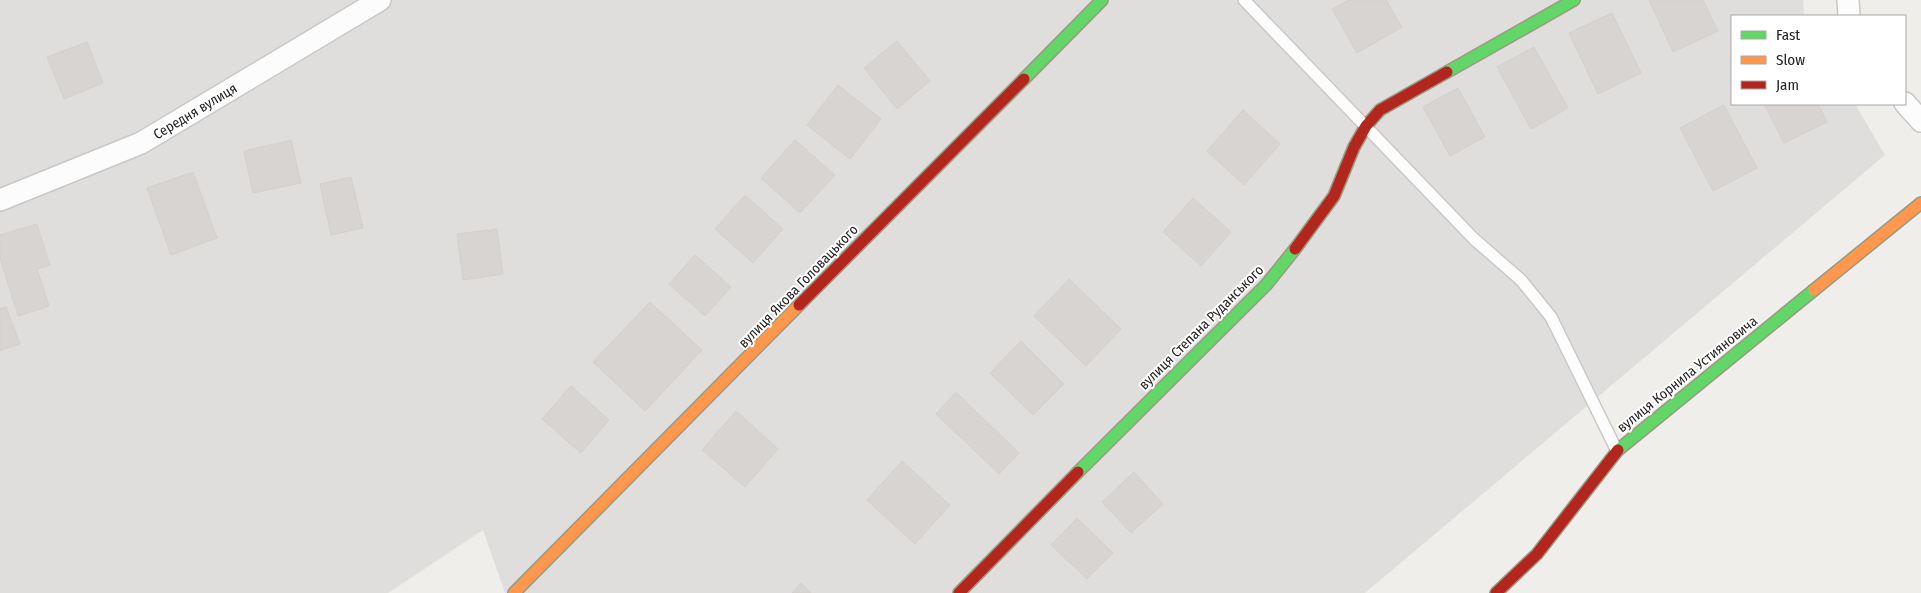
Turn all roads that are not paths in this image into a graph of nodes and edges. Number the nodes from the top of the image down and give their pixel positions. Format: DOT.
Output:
graph roads {
  1 [pos="380,0"];
  2 [pos="1102,0"];
  3 [pos="1244,0"];
  4 [pos="1574,0"];
  5 [pos="1848,0"];
  6 [pos="1849,15"];
  7 [pos="1906,104"];
  8 [pos="1921,121"];
  9 [pos="1366,126"];
  10 [pos="0,200"];
  11 [pos="1921,203"];
  12 [pos="1617,451"];
  13 [pos="514,593"];
  14 [pos="959,593"];
  15 [pos="1496,593"];
  1 -- 10 [label="street, Середня вулиця"];
  2 -- 13 [label="street, вулиця Якова Головацького"];
  3 -- 9 [label="lane"];
  4 -- 9 [label="street, вулиця Степана Руданського"];
  5 -- 6 [label="street"];
  7 -- 8 [label="street"];
  9 -- 12 [label="lane"];
  9 -- 14 [label="street, вулиця Степана Руданського"];
  11 -- 12 [label="street, вулиця Корнила Устияновича"];
  12 -- 15 [label="street, вулиця Корнила Устияновича"];
}
